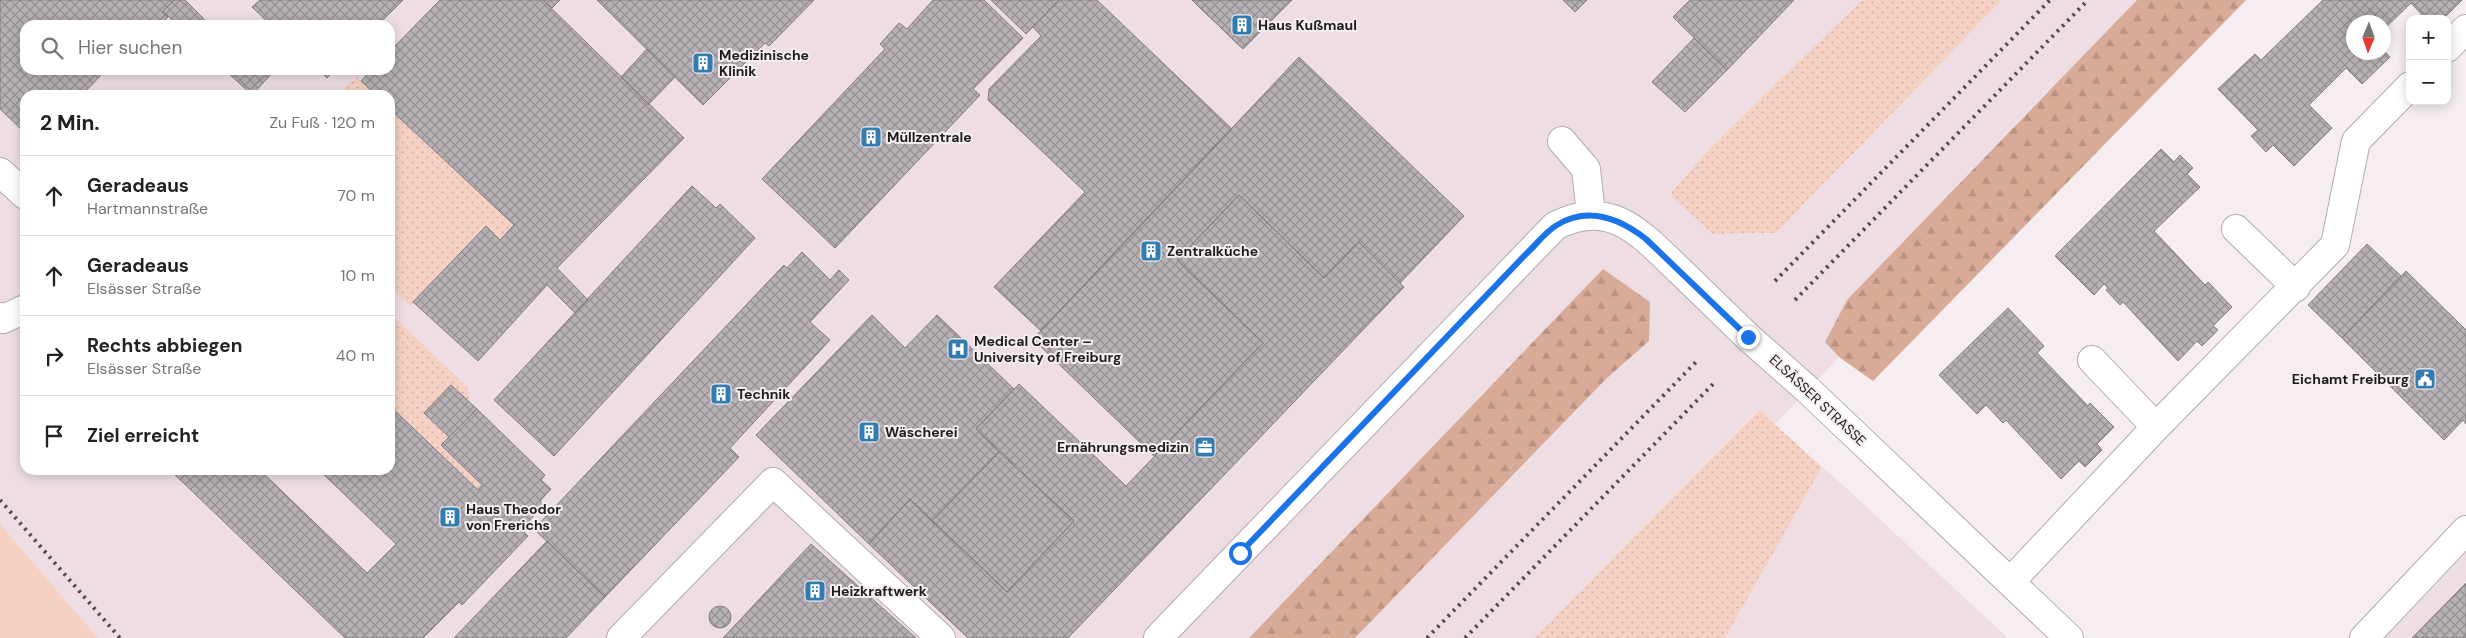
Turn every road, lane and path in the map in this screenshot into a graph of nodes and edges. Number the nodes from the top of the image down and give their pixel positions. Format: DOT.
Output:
graph roads {
  1 [pos="2466,29"];
  2 [pos="2451,44"];
  3 [pos="2406,90"];
  4 [pos="1562,141"];
  5 [pos="0,172"];
  6 [pos="20,190"];
  7 [pos="1591,214"];
  8 [pos="2236,229"];
  9 [pos="2296,287"];
  10 [pos="20,311"];
  11 [pos="0,317"];
  12 [pos="2092,360"];
  13 [pos="2156,427"];
  14 [pos="2466,530"];
  15 [pos="2010,582"];
  16 [pos="622,638"];
  17 [pos="941,638"];
  18 [pos="1158,638"];
  19 [pos="2069,638"];
  20 [pos="2364,638"];
  1 -- 2 [label="street"];
  3 -- 9 [label="street"];
  4 -- 7 [label="street"];
  5 -- 6 [label="street"];
  7 -- 15 [label="street, ELSÄSSER STRASSE, bridge"];
  7 -- 18 [label="street, ELSÄSSER STRASSE"];
  8 -- 9 [label="street"];
  9 -- 13 [label="street"];
  10 -- 11 [label="street"];
  12 -- 13 [label="street"];
  13 -- 15 [label="street"];
  14 -- 20 [label="street"];
  15 -- 19 [label="street, ELSÄSSER STRASSE"];
  16 -- 17 [label="street"];
}
